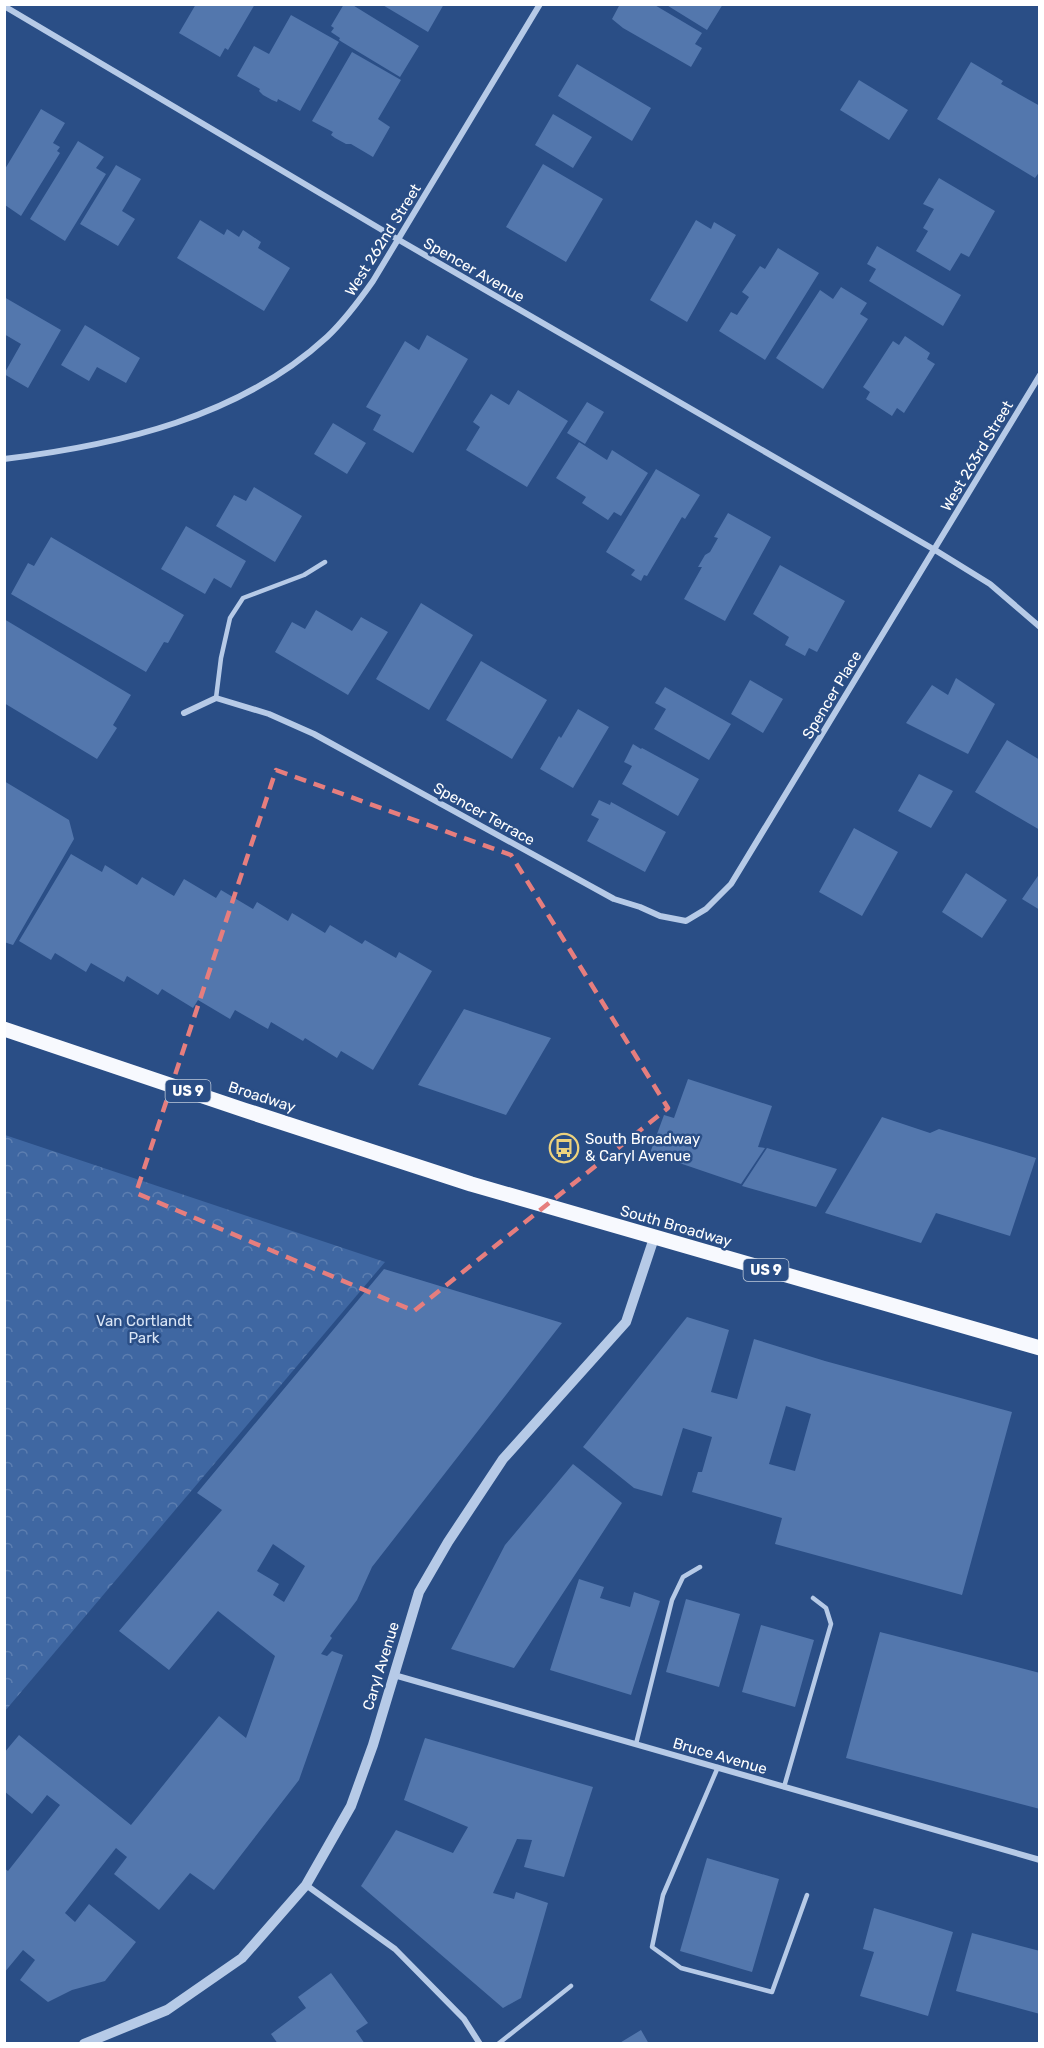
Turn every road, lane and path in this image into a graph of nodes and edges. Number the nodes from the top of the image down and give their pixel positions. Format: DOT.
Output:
graph roads {
  1 [pos="540,4"];
  2 [pos="4,6"];
  3 [pos="399,240"];
  4 [pos="1040,375"];
  5 [pos="4,459"];
  6 [pos="934,550"];
  7 [pos="325,562"];
  8 [pos="1040,627"];
  9 [pos="216,698"];
  10 [pos="184,713"];
  11 [pos="750,852"];
  12 [pos="4,1029"];
  13 [pos="373,1151"];
  14 [pos="654,1238"];
  15 [pos="1040,1348"];
  16 [pos="700,1567"];
  17 [pos="813,1599"];
  18 [pos="394,1675"];
  19 [pos="636,1744"];
  20 [pos="718,1767"];
  21 [pos="784,1786"];
  22 [pos="1040,1860"];
  23 [pos="306,1885"];
  24 [pos="807,1895"];
  25 [pos="571,1986"];
  26 [pos="84,2043"];
  27 [pos="480,2043"];
  28 [pos="498,2043"];
  1 -- 3 [label="street, West 262nd Street"];
  2 -- 3 [label="street, Spencer Avenue"];
  3 -- 5 [label="street, West 262nd Street"];
  3 -- 6 [label="street, Spencer Avenue"];
  4 -- 6 [label="street, West 263rd Street"];
  6 -- 8 [label="street, Spencer Avenue"];
  6 -- 11 [label="street, Spencer Place"];
  7 -- 9 [label="lane"];
  9 -- 10 [label="street"];
  9 -- 11 [label="street, Spencer Terrace"];
  12 -- 13 [label="main road, Broadway / US 9"];
  13 -- 14 [label="main road, South Broadway / US 9"];
  14 -- 15 [label="main road, South Broadway / US 9"];
  14 -- 18 [label="street, Caryl Avenue"];
  16 -- 19 [label="lane"];
  17 -- 21 [label="lane"];
  18 -- 19 [label="street, Bruce Avenue"];
  18 -- 23 [label="street, Caryl Avenue"];
  19 -- 20 [label="street, Bruce Avenue"];
  20 -- 21 [label="street, Bruce Avenue"];
  20 -- 24 [label="lane"];
  21 -- 22 [label="street, Bruce Avenue"];
  23 -- 26 [label="street, Caryl Avenue"];
  23 -- 27 [label="street"];
  25 -- 28 [label="lane"];
}
